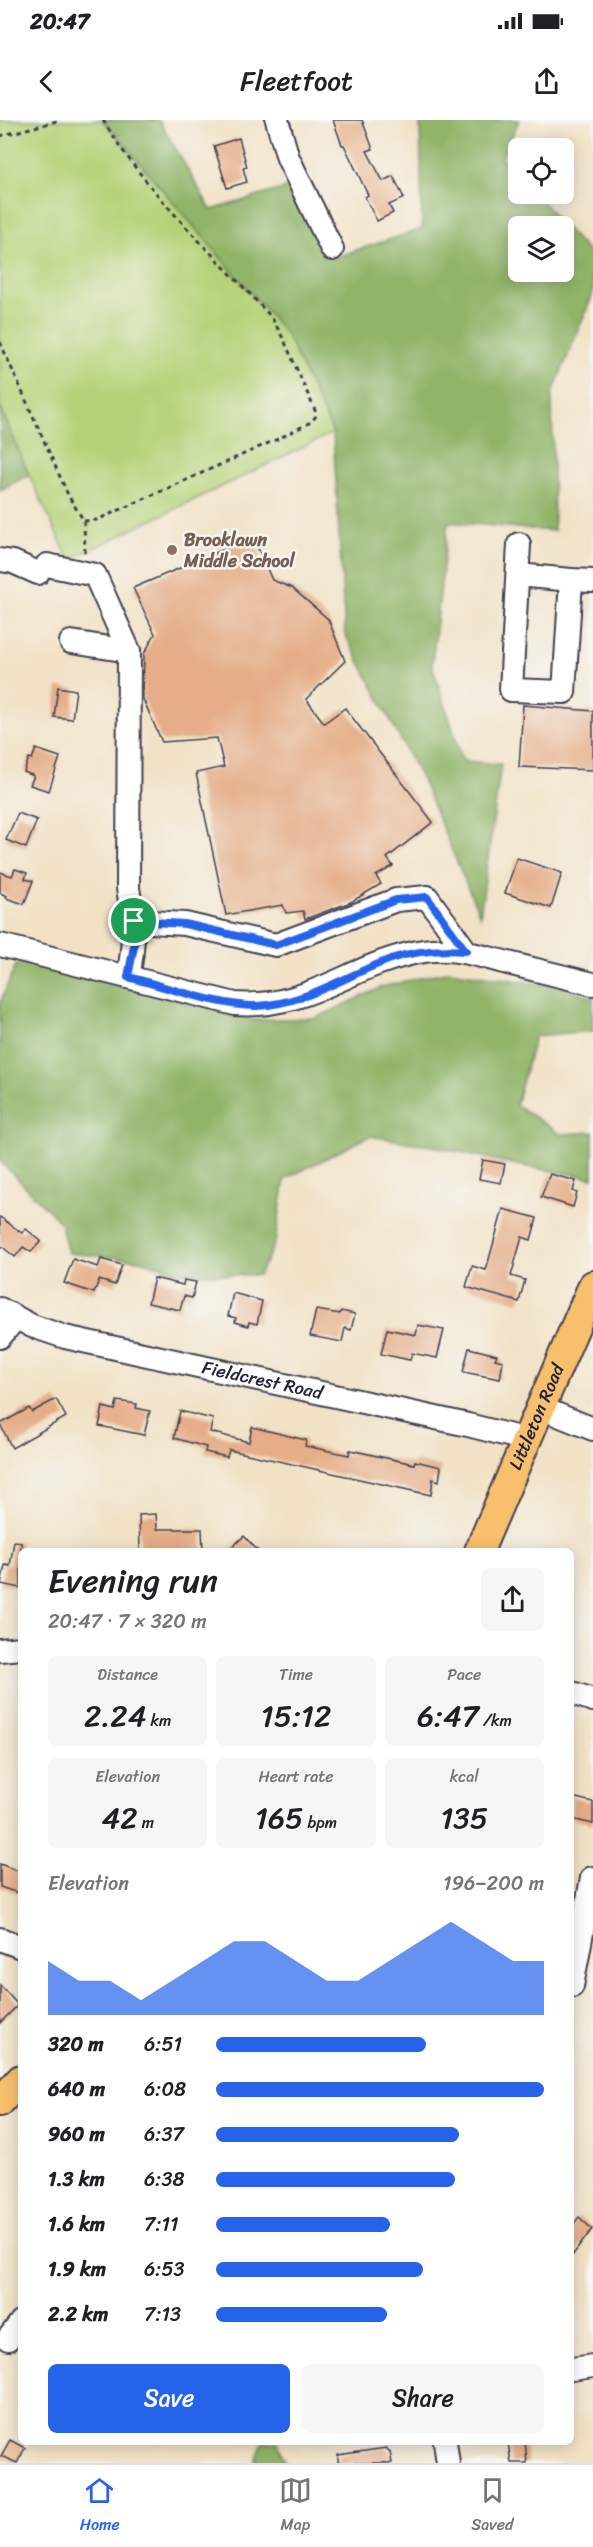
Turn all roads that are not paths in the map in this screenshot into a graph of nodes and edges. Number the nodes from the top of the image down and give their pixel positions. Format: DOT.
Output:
graph roads {
  1 [pos="277,120"];
  2 [pos="332,249"];
  3 [pos="519,544"];
  4 [pos="0,560"];
  5 [pos="518,575"];
  6 [pos="582,581"];
  7 [pos="71,642"];
  8 [pos="129,651"];
  9 [pos="134,921"];
  10 [pos="0,945"];
  11 [pos="466,951"];
  12 [pos="128,977"];
  13 [pos="593,984"];
  14 [pos="593,1285"];
  15 [pos="8,1314"];
  16 [pos="0,1337"];
  17 [pos="541,1408"];
  18 [pos="593,1429"];
  19 [pos="527,1440"];
  20 [pos="480,1548"];
  21 [pos="18,1648"];
  22 [pos="0,1650"];
  23 [pos="574,1694"];
  24 [pos="593,1700"];
  25 [pos="586,1877"];
  26 [pos="0,1939"];
  27 [pos="18,1946"];
  28 [pos="574,1970"];
  29 [pos="18,2082"];
  30 [pos="0,2102"];
  31 [pos="593,2366"];
  32 [pos="574,2369"];
  33 [pos="445,2445"];
  34 [pos="448,2463"];
  1 -- 2 [label="street"];
  3 -- 5 [label="street"];
  4 -- 8 [label="street"];
  5 -- 6 [label="street"];
  5 -- 6 [label="street"];
  7 -- 8 [label="street"];
  8 -- 9 [label="street"];
  9 -- 11 [label="street"];
  9 -- 12 [label="street"];
  10 -- 12 [label="street"];
  11 -- 12 [label="street"];
  11 -- 13 [label="street"];
  14 -- 17 [label="main road, Littleton Road"];
  15 -- 16 [label="street"];
  15 -- 19 [label="street, Fieldcrest Road"];
  17 -- 18 [label="street"];
  17 -- 19 [label="main road, Littleton Road"];
  19 -- 20 [label="main road, Littleton Road"];
  21 -- 22 [label="street"];
  23 -- 24 [label="street"];
  25 -- 28 [label="street"];
  26 -- 27 [label="street"];
  29 -- 30 [label="main road"];
  31 -- 32 [label="street"];
  33 -- 34 [label="street"];
}
